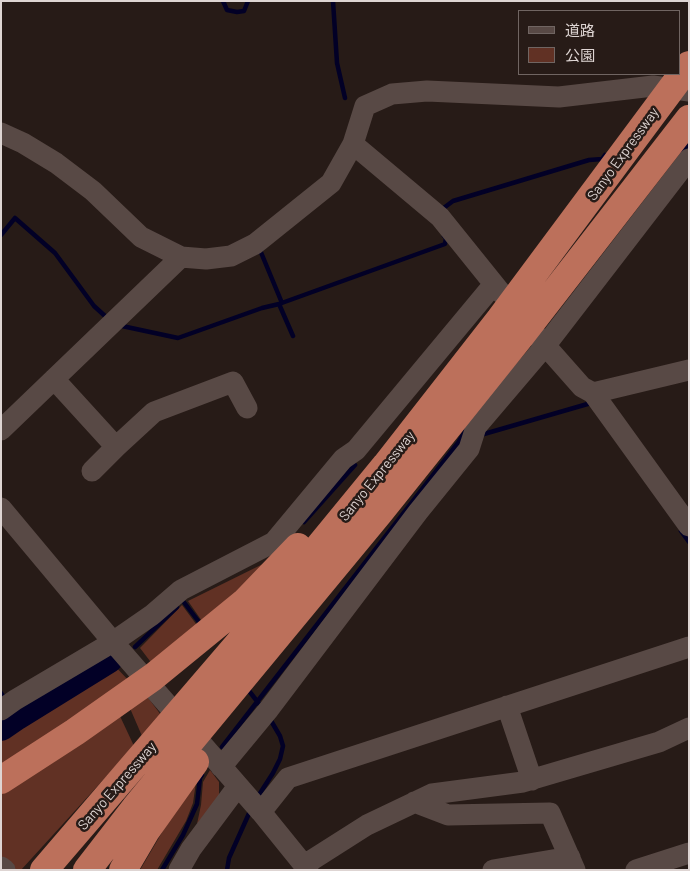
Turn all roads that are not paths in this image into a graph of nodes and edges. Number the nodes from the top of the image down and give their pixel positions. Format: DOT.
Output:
graph roads {
  1 [pos="689,65"];
  2 [pos="689,91"];
  3 [pos="689,119"];
  4 [pos="1,133"];
  5 [pos="353,144"];
  6 [pos="689,159"];
  7 [pos="181,257"];
  8 [pos="494,284"];
  9 [pos="545,346"];
  10 [pos="689,370"];
  11 [pos="54,379"];
  12 [pos="593,393"];
  13 [pos="246,408"];
  14 [pos="1,430"];
  15 [pos="116,446"];
  16 [pos="386,465"];
  17 [pos="92,471"];
  18 [pos="1,508"];
  19 [pos="689,526"];
  20 [pos="113,642"];
  21 [pos="689,647"];
  22 [pos="507,706"];
  23 [pos="1,710"];
  24 [pos="689,728"];
  25 [pos="221,767"];
  26 [pos="1,780"];
  27 [pos="532,780"];
  28 [pos="168,784"];
  29 [pos="249,799"];
  30 [pos="414,802"];
  31 [pos="689,852"];
  32 [pos="572,863"];
  33 [pos="1,867"];
  34 [pos="527,867"];
  35 [pos="306,868"];
  36 [pos="5,870"];
  37 [pos="44,870"];
  38 [pos="87,870"];
  39 [pos="123,870"];
  40 [pos="179,870"];
  41 [pos="493,870"];
  42 [pos="636,870"];
  1 -- 16 [label="highway, Sanyo Expressway"];
  2 -- 5 [label="street"];
  3 -- 28 [label="highway, Sanyo Expressway"];
  4 -- 7 [label="street"];
  5 -- 7 [label="street"];
  5 -- 8 [label="street"];
  6 -- 9 [label="street"];
  7 -- 11 [label="street"];
  8 -- 9 [label="street"];
  8 -- 20 [label="street"];
  9 -- 12 [label="street"];
  9 -- 25 [label="street"];
  10 -- 12 [label="street"];
  11 -- 14 [label="street"];
  11 -- 15 [label="street"];
  12 -- 19 [label="street"];
  13 -- 15 [label="street"];
  15 -- 17 [label="street"];
  16 -- 26 [label="highway"];
  16 -- 37 [label="highway, Sanyo Expressway"];
  18 -- 20 [label="street"];
  20 -- 23 [label="street"];
  20 -- 25 [label="street"];
  21 -- 22 [label="street"];
  22 -- 27 [label="street"];
  22 -- 29 [label="street"];
  24 -- 27 [label="street"];
  25 -- 29 [label="street"];
  27 -- 30 [label="street"];
  28 -- 38 [label="highway, Sanyo Expressway"];
  28 -- 39 [label="highway"];
  29 -- 35 [label="street"];
  29 -- 40 [label="street"];
  30 -- 32 [label="street"];
  30 -- 35 [label="street"];
  31 -- 42 [label="street"];
  32 -- 34 [label="street"];
  33 -- 36 [label="street"];
  34 -- 41 [label="street"];
}
